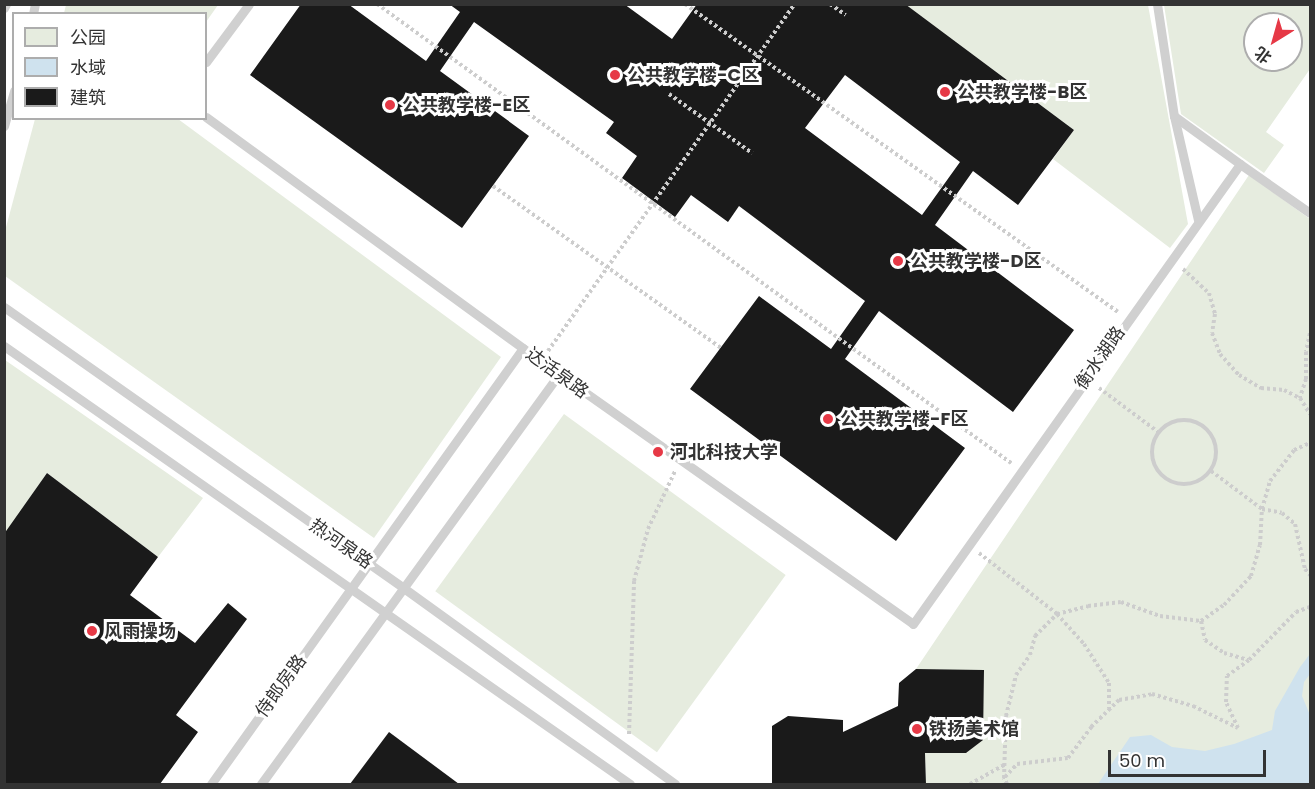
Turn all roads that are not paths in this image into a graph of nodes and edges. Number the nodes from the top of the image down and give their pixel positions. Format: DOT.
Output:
graph roads {
  1 [pos="249,4"];
  2 [pos="1157,4"];
  3 [pos="207,61"];
  4 [pos="12,97"];
  5 [pos="1174,116"];
  6 [pos="207,118"];
  7 [pos="4,126"];
  8 [pos="1240,164"];
  9 [pos="1311,213"];
  10 [pos="1198,220"];
  11 [pos="4,307"];
  12 [pos="4,346"];
  13 [pos="522,348"];
  14 [pos="559,374"];
  15 [pos="369,563"];
  16 [pos="352,588"];
  17 [pos="405,588"];
  18 [pos="387,612"];
  19 [pos="913,624"];
  20 [pos="211,784"];
  21 [pos="261,784"];
  22 [pos="630,784"];
  23 [pos="675,784"];
  1 -- 3 [label="lane"];
  2 -- 5 [label="lane"];
  4 -- 7 [label="lane"];
  5 -- 8 [label="lane"];
  5 -- 10 [label="lane"];
  6 -- 13 [label="lane, 达活泉路"];
  8 -- 9 [label="lane"];
  8 -- 10 [label="lane, 衡水湖路"];
  10 -- 19 [label="lane, 衡水湖路"];
  11 -- 15 [label="lane, 热河泉路"];
  12 -- 16 [label="lane, 热河泉路"];
  13 -- 14 [label="lane, 达活泉路"];
  13 -- 15 [label="lane, 侍郎房路"];
  14 -- 17 [label="lane"];
  14 -- 19 [label="lane, 达活泉路"];
  15 -- 16 [label="lane, 侍郎房路"];
  15 -- 17 [label="lane, 热河泉路"];
  16 -- 18 [label="lane, 热河泉路"];
  16 -- 20 [label="lane, 侍郎房路"];
  17 -- 18 [label="lane"];
  17 -- 23 [label="lane, 热河泉路"];
  18 -- 21 [label="lane"];
  18 -- 22 [label="lane, 热河泉路"];
}
